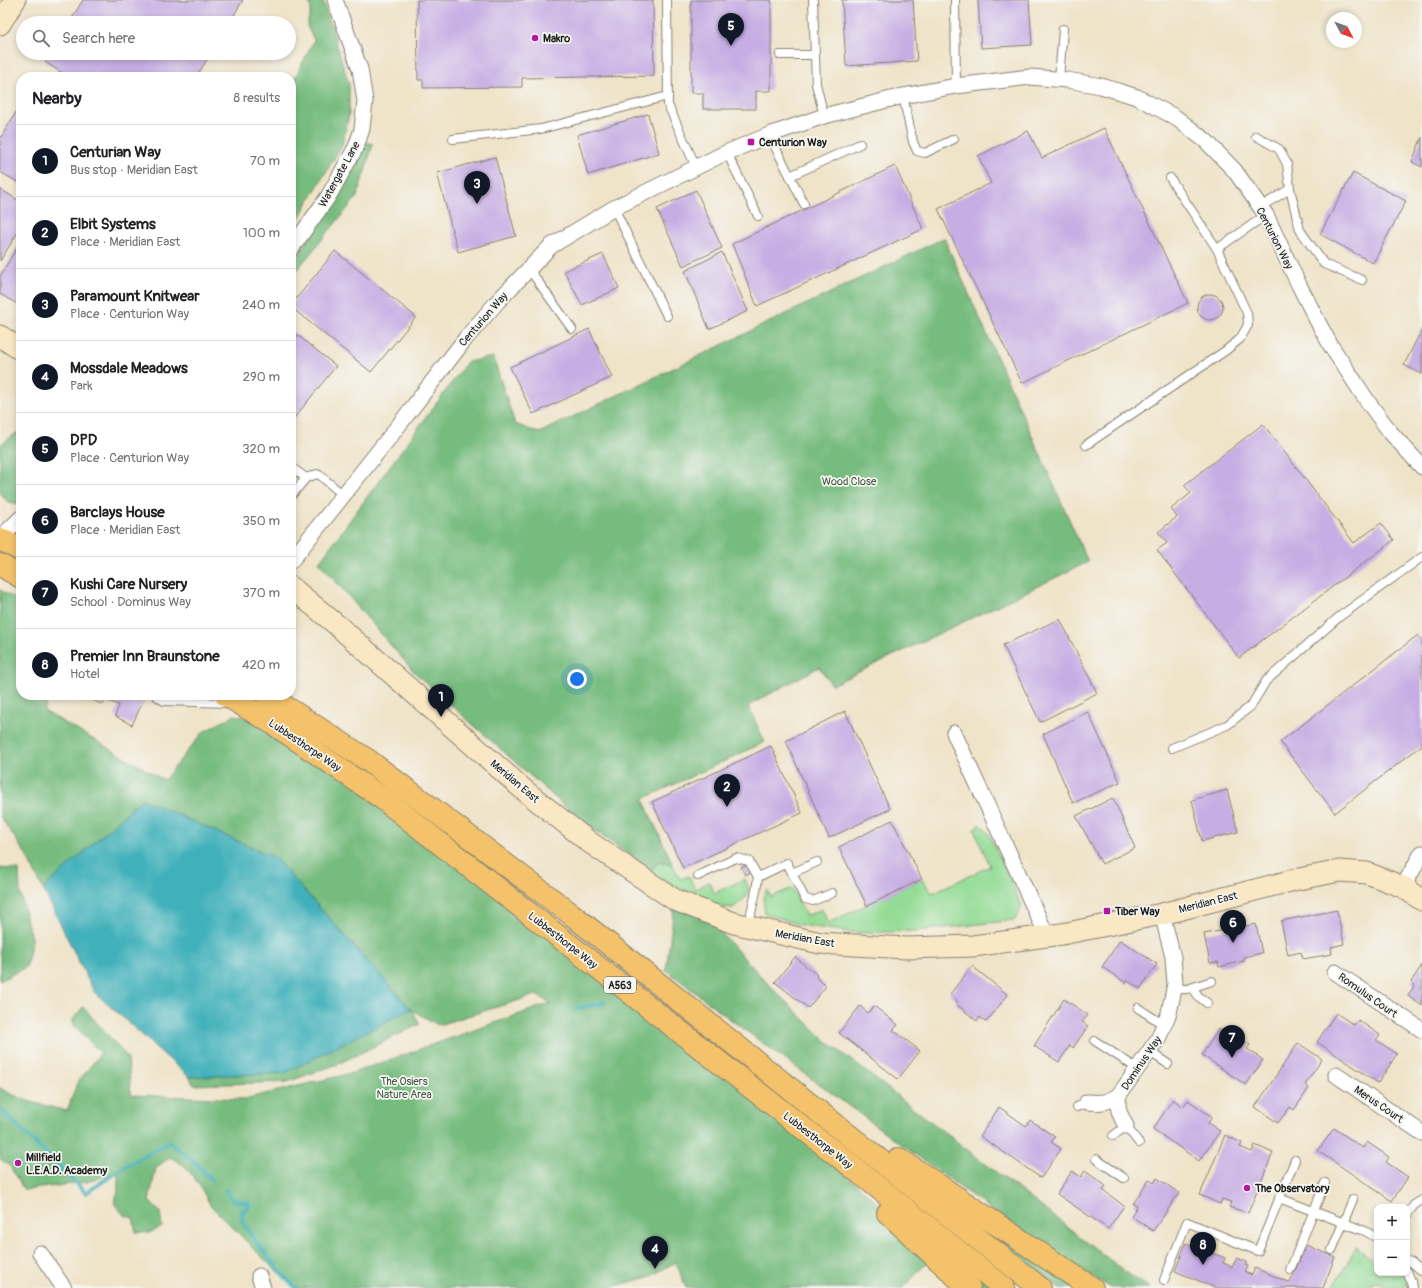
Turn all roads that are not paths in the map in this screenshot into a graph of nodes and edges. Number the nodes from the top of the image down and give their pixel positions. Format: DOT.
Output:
graph roads {
  1 [pos="15,0"];
  2 [pos="335,0"];
  3 [pos="666,0"];
  4 [pos="813,0"];
  5 [pos="955,0"];
  6 [pos="0,24"];
  7 [pos="1063,29"];
  8 [pos="814,55"];
  9 [pos="780,56"];
  10 [pos="1059,79"];
  11 [pos="956,86"];
  12 [pos="668,96"];
  13 [pos="903,96"];
  14 [pos="824,116"];
  15 [pos="769,135"];
  16 [pos="1256,136"];
  17 [pos="453,139"];
  18 [pos="954,139"];
  19 [pos="860,144"];
  20 [pos="727,153"];
  21 [pos="696,167"];
  22 [pos="790,176"];
  23 [pos="1170,178"];
  24 [pos="1290,189"];
  25 [pos="804,204"];
  26 [pos="614,208"];
  27 [pos="1263,211"];
  28 [pos="758,216"];
  29 [pos="296,242"];
  30 [pos="1217,249"];
  31 [pos="529,269"];
  32 [pos="1362,280"];
  33 [pos="667,316"];
  34 [pos="572,329"];
  35 [pos="0,336"];
  36 [pos="16,347"];
  37 [pos="1086,445"];
  38 [pos="1422,467"];
  39 [pos="296,471"];
  40 [pos="306,478"];
  41 [pos="296,490"];
  42 [pos="344,495"];
  43 [pos="16,523"];
  44 [pos="0,538"];
  45 [pos="16,547"];
  46 [pos="296,555"];
  47 [pos="1422,557"];
  48 [pos="0,565"];
  49 [pos="16,574"];
  50 [pos="296,591"];
  51 [pos="162,700"];
  52 [pos="198,700"];
  53 [pos="234,700"];
  54 [pos="275,700"];
  55 [pos="954,733"];
  56 [pos="1172,748"];
  57 [pos="1422,852"];
  58 [pos="817,862"];
  59 [pos="792,873"];
  60 [pos="698,876"];
  61 [pos="758,877"];
  62 [pos="1403,887"];
  63 [pos="832,893"];
  64 [pos="1422,900"];
  65 [pos="1162,914"];
  66 [pos="748,926"];
  67 [pos="1047,936"];
  68 [pos="1335,972"];
  69 [pos="1212,981"];
  70 [pos="1193,988"];
  71 [pos="1174,989"];
  72 [pos="1207,1002"];
  73 [pos="1138,1008"];
  74 [pos="1164,1025"];
  75 [pos="1422,1030"];
  76 [pos="1095,1041"];
  77 [pos="1150,1052"];
  78 [pos="749,1058"];
  79 [pos="1168,1064"];
  80 [pos="1138,1069"];
  81 [pos="1336,1075"];
  82 [pos="740,1079"];
  83 [pos="1119,1095"];
  84 [pos="1082,1105"];
  85 [pos="1126,1126"];
  86 [pos="1422,1133"];
  87 [pos="1113,1136"];
  88 [pos="1139,1143"];
  89 [pos="1096,1159"];
  90 [pos="1295,1160"];
  91 [pos="1124,1178"];
  92 [pos="1325,1182"];
  93 [pos="1280,1198"];
  94 [pos="1353,1199"];
  95 [pos="1422,1200"];
  96 [pos="1313,1211"];
  97 [pos="1410,1211"];
  98 [pos="1374,1236"];
  99 [pos="1332,1250"];
  100 [pos="40,1253"];
  101 [pos="1410,1262"];
  102 [pos="1290,1270"];
  103 [pos="1422,1271"];
  104 [pos="1410,1276"];
  105 [pos="1164,1280"];
  106 [pos="64,1288"];
  107 [pos="969,1288"];
  108 [pos="1004,1288"];
  109 [pos="1040,1288"];
  110 [pos="1092,1288"];
  111 [pos="1412,1288"];
  1 -- 6 [label="street"];
  2 -- 29 [label="street, Watergate Lane"];
  3 -- 12 [label="lane"];
  4 -- 8 [label="lane"];
  5 -- 11 [label="lane"];
  7 -- 10 [label="lane"];
  8 -- 9 [label="lane"];
  8 -- 14 [label="lane"];
  10 -- 11 [label="street, Centurion Way"];
  10 -- 27 [label="street, Centurion Way"];
  11 -- 13 [label="street, Centurion Way"];
  12 -- 17 [label="lane"];
  12 -- 21 [label="lane"];
  13 -- 14 [label="street, Centurion Way"];
  13 -- 18 [label="lane"];
  14 -- 15 [label="street, Centurion Way"];
  15 -- 20 [label="street, Centurion Way"];
  15 -- 22 [label="lane"];
  16 -- 24 [label="lane"];
  19 -- 22 [label="lane"];
  20 -- 21 [label="street, Centurion Way"];
  20 -- 28 [label="lane"];
  21 -- 26 [label="street, Centurion Way"];
  22 -- 25 [label="lane"];
  23 -- 30 [label="lane"];
  24 -- 27 [label="lane"];
  24 -- 32 [label="lane"];
  26 -- 31 [label="street, Centurion Way"];
  26 -- 33 [label="lane"];
  27 -- 30 [label="lane"];
  27 -- 38 [label="street, Centurion Way"];
  30 -- 37 [label="lane"];
  31 -- 34 [label="lane"];
  31 -- 42 [label="street, Centurion Way"];
  35 -- 36 [label="street"];
  39 -- 40 [label="lane"];
  40 -- 41 [label="lane"];
  40 -- 42 [label="lane"];
  42 -- 46 [label="street, Centurion Way"];
  43 -- 44 [label="street"];
  44 -- 45 [label="highway"];
  47 -- 56 [label="lane"];
  48 -- 49 [label="highway"];
  50 -- 66 [label="street, Meridian East"];
  51 -- 52 [label="lane"];
  53 -- 82 [label="highway, Lubbesthorpe Way / A563"];
  54 -- 78 [label="highway, Lubbesthorpe Way / A563"];
  55 -- 67 [label="street"];
  57 -- 62 [label="street"];
  58 -- 59 [label="lane"];
  59 -- 61 [label="lane"];
  59 -- 63 [label="lane"];
  60 -- 61 [label="lane"];
  61 -- 66 [label="lane"];
  62 -- 64 [label="street, Meridian East"];
  62 -- 65 [label="street, Meridian East"];
  65 -- 67 [label="street, Meridian East"];
  65 -- 71 [label="street, Dominus Way"];
  66 -- 67 [label="street, Meridian East"];
  68 -- 75 [label="street, Romulus Court"];
  69 -- 70 [label="lane"];
  70 -- 71 [label="lane"];
  70 -- 72 [label="lane"];
  71 -- 74 [label="street, Dominus Way"];
  73 -- 74 [label="lane"];
  74 -- 77 [label="street, Dominus Way"];
  76 -- 80 [label="lane"];
  77 -- 79 [label="lane"];
  77 -- 80 [label="street, Dominus Way"];
  78 -- 109 [label="highway, Lubbesthorpe Way / A563"];
  78 -- 110 [label="highway"];
  80 -- 83 [label="street, Dominus Way"];
  81 -- 86 [label="street, Merus Court"];
  82 -- 107 [label="highway"];
  82 -- 108 [label="highway, Lubbesthorpe Way / A563"];
  83 -- 84 [label="street, Dominus Way"];
  83 -- 85 [label="street, Dominus Way"];
  85 -- 87 [label="lane"];
  85 -- 88 [label="lane"];
  89 -- 91 [label="lane"];
  90 -- 93 [label="lane"];
  92 -- 96 [label="lane"];
  93 -- 96 [label="lane"];
  93 -- 105 [label="lane"];
  94 -- 99 [label="lane"];
  95 -- 97 [label="lane"];
  96 -- 98 [label="lane"];
  96 -- 102 [label="lane"];
  100 -- 106 [label="street"];
  101 -- 103 [label="lane"];
  104 -- 111 [label="lane"];
}
